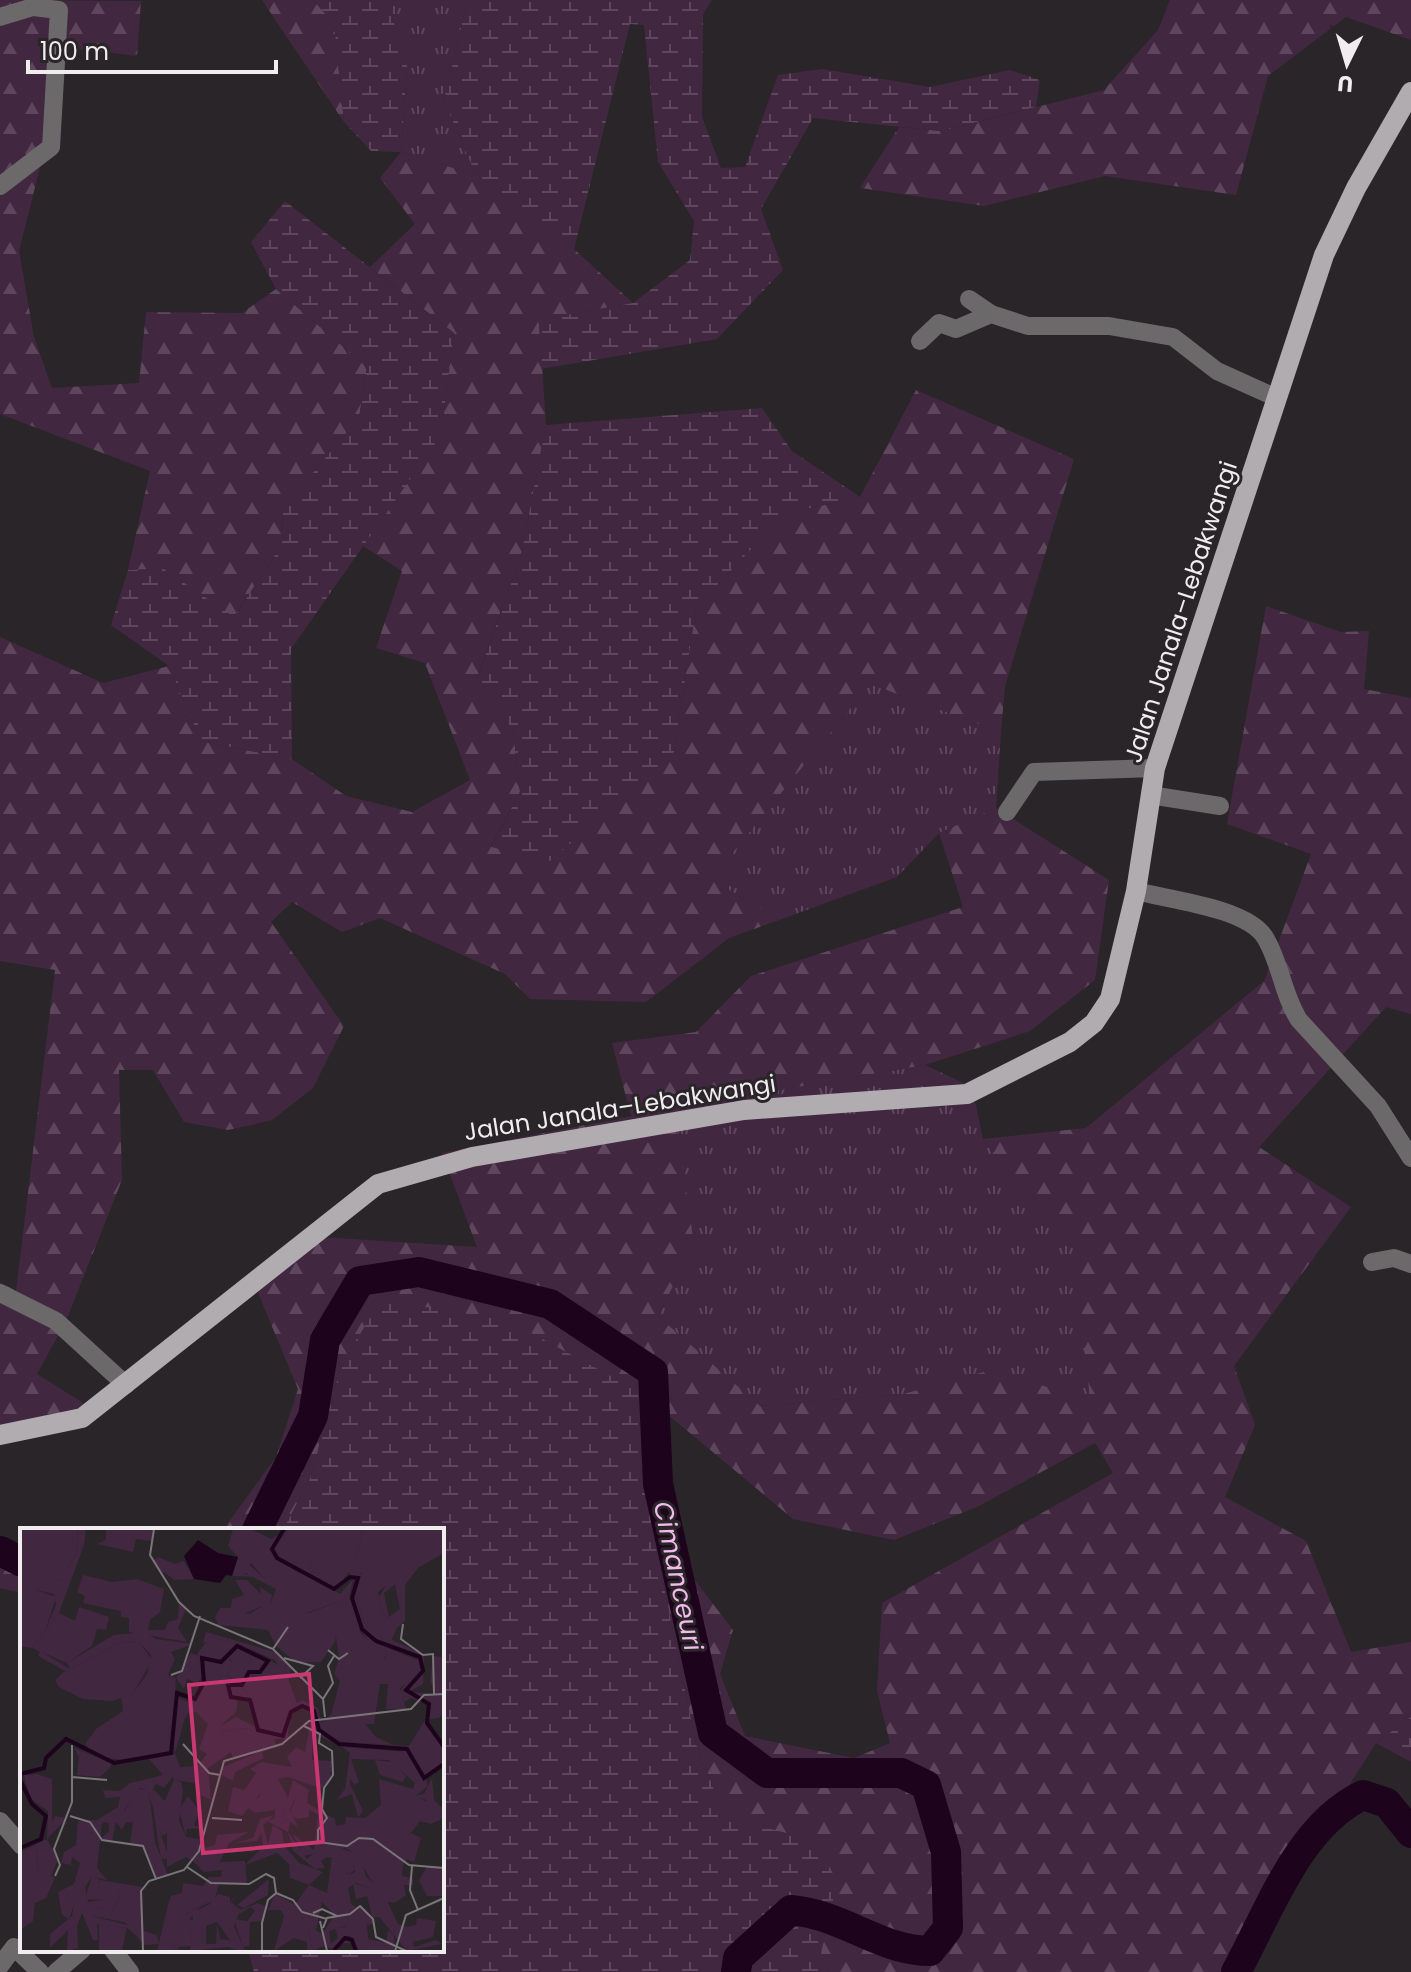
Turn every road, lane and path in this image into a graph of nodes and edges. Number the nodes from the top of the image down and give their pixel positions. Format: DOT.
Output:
graph roads {
  1 [pos="0,17"];
  2 [pos="1411,92"];
  3 [pos="0,186"];
  4 [pos="969,299"];
  5 [pos="991,314"];
  6 [pos="920,341"];
  7 [pos="1277,398"];
  8 [pos="1155,768"];
  9 [pos="1150,795"];
  10 [pos="1220,806"];
  11 [pos="1007,812"];
  12 [pos="1136,891"];
  13 [pos="1409,1151"];
  14 [pos="1372,1262"];
  15 [pos="1411,1264"];
  16 [pos="0,1293"];
  17 [pos="126,1385"];
  18 [pos="0,1435"];
  19 [pos="0,1821"];
  20 [pos="20,1844"];
  21 [pos="80,1952"];
  22 [pos="115,1952"];
  23 [pos="0,1966"];
  24 [pos="40,1972"];
  25 [pos="56,1972"];
  26 [pos="130,1972"];
  1 -- 3 [label="street"];
  2 -- 7 [label="main road, Jalan Janala–Lebakwangi"];
  4 -- 5 [label="street"];
  5 -- 6 [label="street"];
  5 -- 7 [label="street"];
  7 -- 8 [label="main road, Jalan Janala–Lebakwangi"];
  8 -- 9 [label="main road, Jalan Janala–Lebakwangi"];
  8 -- 11 [label="street"];
  9 -- 10 [label="street"];
  9 -- 12 [label="main road, Jalan Janala–Lebakwangi"];
  12 -- 13 [label="street"];
  12 -- 17 [label="main road, Jalan Janala–Lebakwangi"];
  14 -- 15 [label="street"];
  16 -- 17 [label="street"];
  17 -- 18 [label="main road, Jalan Janala–Lebakwangi"];
  19 -- 20 [label="street"];
  21 -- 25 [label="street"];
  22 -- 26 [label="street"];
  23 -- 24 [label="street"];
}
